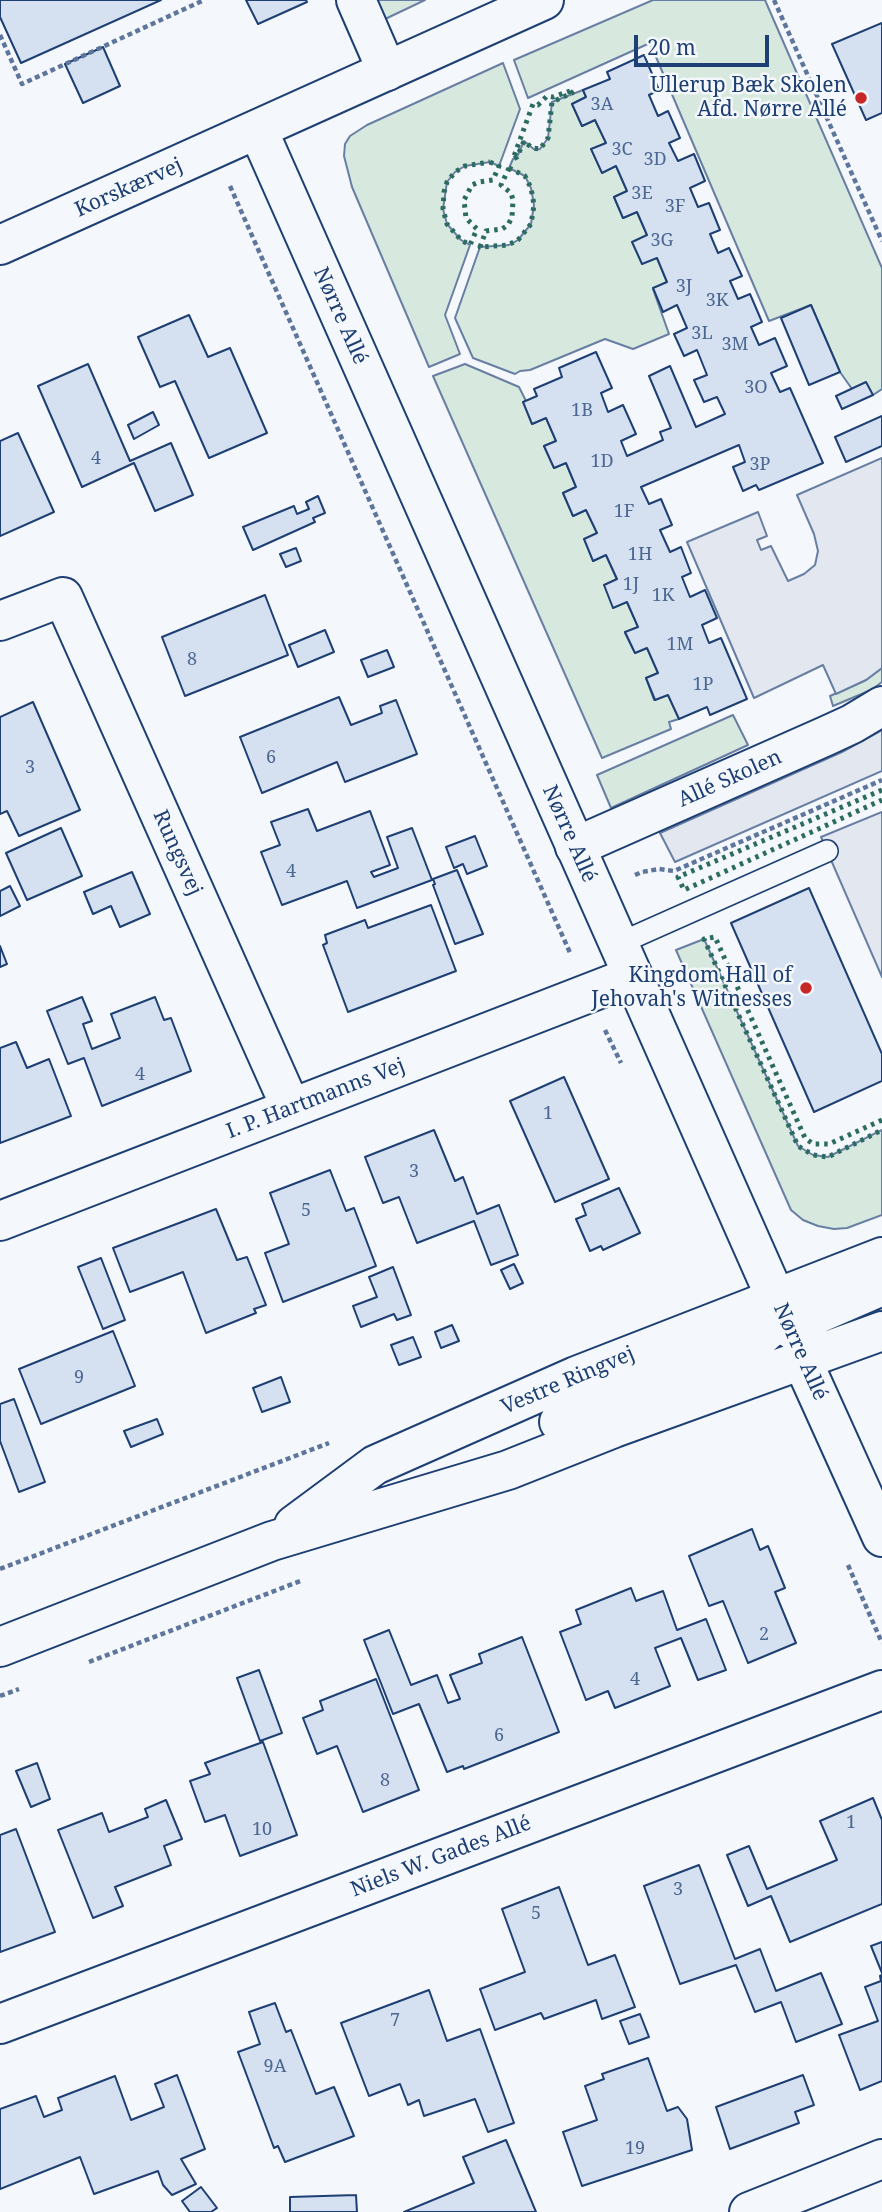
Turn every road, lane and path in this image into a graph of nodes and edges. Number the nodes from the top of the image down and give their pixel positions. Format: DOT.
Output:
graph roads {
  1 [pos="204,0"];
  2 [pos="356,0"];
  3 [pos="544,0"];
  4 [pos="774,0"];
  5 [pos="0,35"];
  6 [pos="387,71"];
  7 [pos="257,130"];
  8 [pos="214,150"];
  9 [pos="882,241"];
  10 [pos="0,245"];
  11 [pos="0,621"];
  12 [pos="882,706"];
  13 [pos="882,780"];
  14 [pos="575,847"];
  15 [pos="827,851"];
  16 [pos="631,877"];
  17 [pos="625,960"];
  18 [pos="588,994"];
  19 [pos="623,1067"];
  20 [pos="291,1108"];
  21 [pos="0,1221"];
  22 [pos="882,1257"];
  23 [pos="882,1286"];
  24 [pos="776,1299"];
  25 [pos="882,1331"];
  26 [pos="802,1360"];
  27 [pos="882,1537"];
  28 [pos="272,1541"];
  29 [pos="311,1577"];
  30 [pos="0,1647"];
  31 [pos="78,1666"];
  32 [pos="26,1686"];
  33 [pos="882,1690"];
  34 [pos="0,1696"];
  35 [pos="0,2024"];
  36 [pos="882,2159"];
  37 [pos="749,2212"];
  1 -- 5 [label="path"];
  2 -- 6 [label="street"];
  3 -- 6 [label="street, Korskærvej"];
  4 -- 9 [label="path"];
  6 -- 7 [label="street, Korskærvej"];
  7 -- 8 [label="street, Korskærvej"];
  7 -- 14 [label="street, Nørre Allé"];
  8 -- 10 [label="street, Korskærvej"];
  8 -- 18 [label="path"];
  11 -- 20 [label="street, Rungsvej"];
  12 -- 14 [label="street, Allé Skolen"];
  13 -- 16 [label="path"];
  14 -- 17 [label="street, Nørre Allé"];
  15 -- 17 [label="lane"];
  17 -- 18 [label="street, I. P. Hartmanns Vej"];
  17 -- 24 [label="street, Nørre Allé"];
  18 -- 19 [label="path"];
  18 -- 20 [label="street, I. P. Hartmanns Vej"];
  20 -- 21 [label="street, I. P. Hartmanns Vej"];
  22 -- 24 [label="street, Vestre Ringvej"];
  23 -- 26 [label="street"];
  24 -- 26 [label="street, Nørre Allé"];
  24 -- 28 [label="street, Vestre Ringvej"];
  25 -- 26 [label="street, Vestre Ringvej"];
  26 -- 27 [label="street, Nørre Allé"];
  26 -- 28 [label="street, Vestre Ringvej"];
  28 -- 30 [label="street, Vestre Ringvej"];
  29 -- 31 [label="path"];
  32 -- 34 [label="path"];
  33 -- 35 [label="street, Niels W. Gades Allé"];
  36 -- 37 [label="street"];
}
